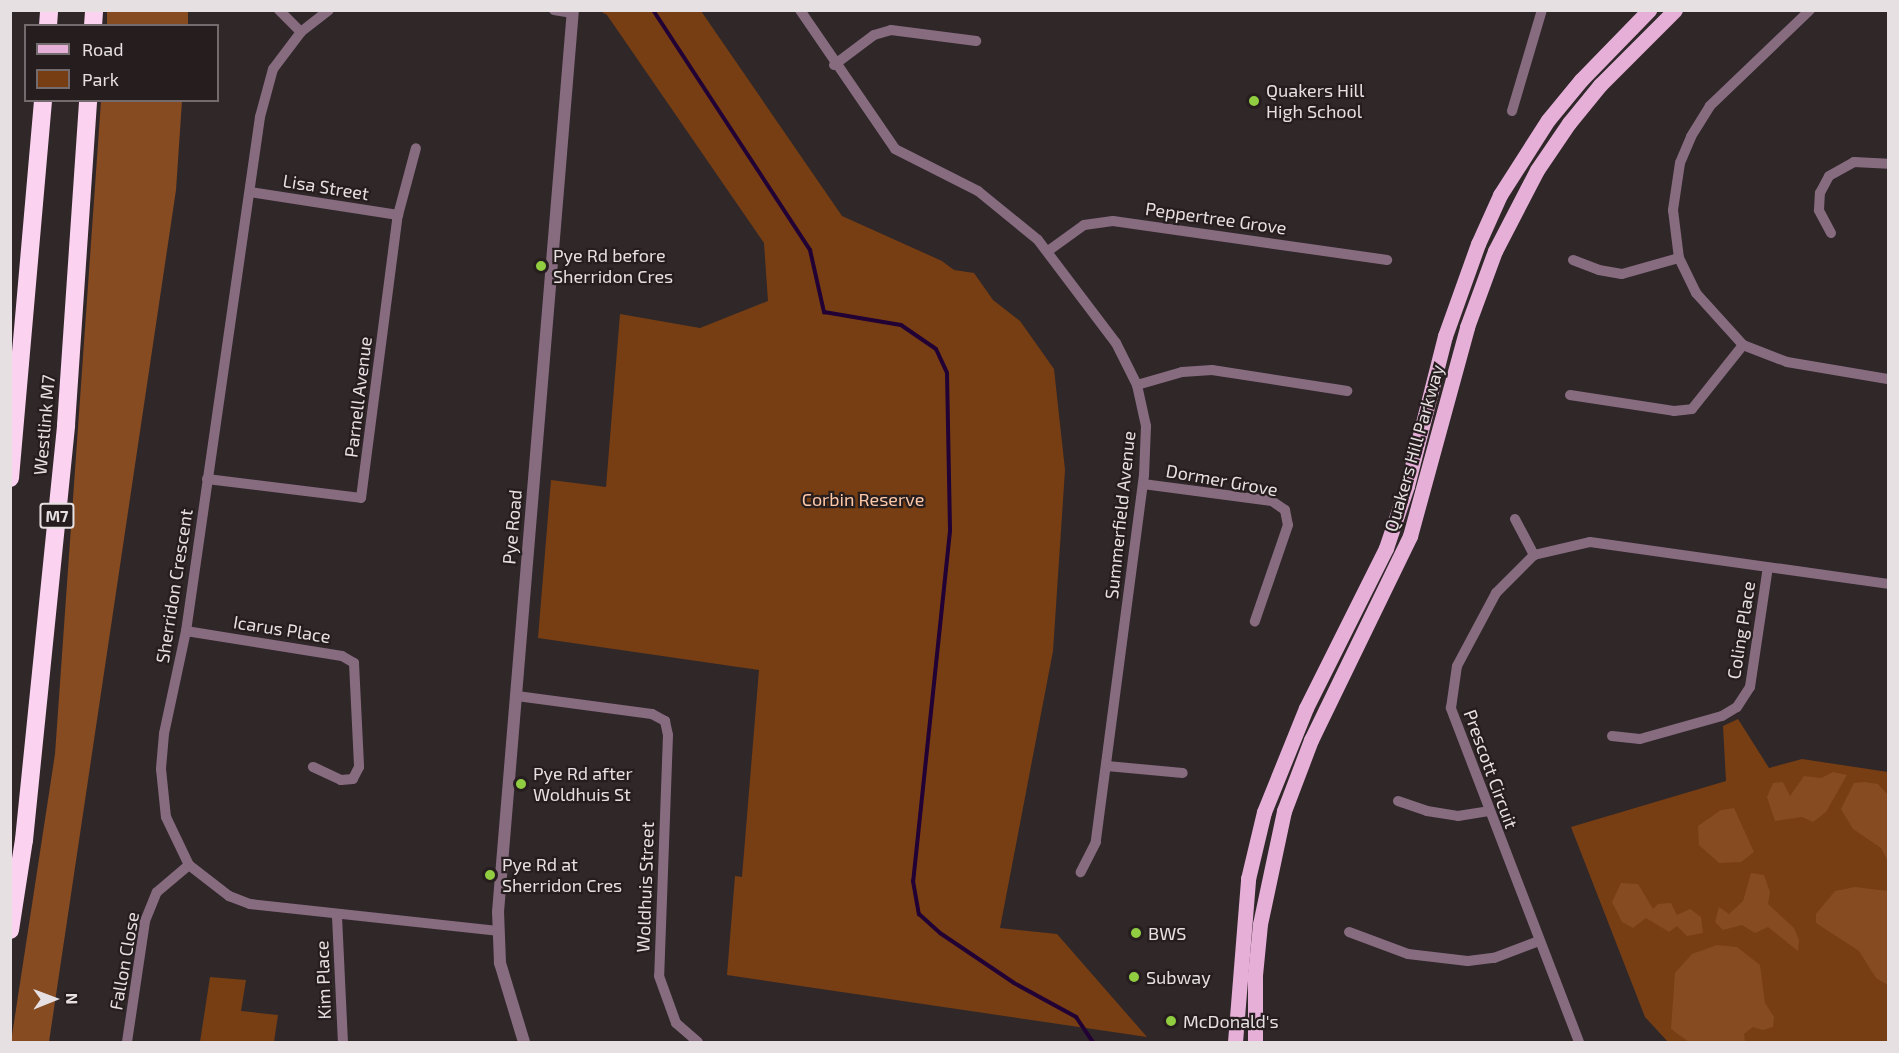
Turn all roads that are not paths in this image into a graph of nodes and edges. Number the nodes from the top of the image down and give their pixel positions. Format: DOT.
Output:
graph roads {
  1 [pos="279,10"];
  2 [pos="329,10"];
  3 [pos="554,10"];
  4 [pos="800,10"];
  5 [pos="1542,10"];
  6 [pos="1649,10"];
  7 [pos="1675,10"];
  8 [pos="1810,10"];
  9 [pos="573,12"];
  10 [pos="301,32"];
  11 [pos="976,41"];
  12 [pos="834,65"];
  13 [pos="44,102"];
  14 [pos="88,102"];
  15 [pos="1512,111"];
  16 [pos="416,148"];
  17 [pos="1888,164"];
  18 [pos="250,192"];
  19 [pos="398,215"];
  20 [pos="1831,233"];
  21 [pos="1048,251"];
  22 [pos="1679,258"];
  23 [pos="1387,260"];
  24 [pos="1573,260"];
  25 [pos="1743,345"];
  26 [pos="1888,379"];
  27 [pos="1137,385"];
  28 [pos="1347,391"];
  29 [pos="1570,395"];
  30 [pos="10,478"];
  31 [pos="207,479"];
  32 [pos="1143,484"];
  33 [pos="1515,519"];
  34 [pos="1534,555"];
  35 [pos="1768,567"];
  36 [pos="1888,584"];
  37 [pos="1255,621"];
  38 [pos="186,631"];
  39 [pos="517,696"];
  40 [pos="1612,736"];
  41 [pos="1107,766"];
  42 [pos="313,767"];
  43 [pos="1183,773"];
  44 [pos="1398,801"];
  45 [pos="1489,811"];
  46 [pos="189,865"];
  47 [pos="1081,872"];
  48 [pos="337,916"];
  49 [pos="10,930"];
  50 [pos="498,931"];
  51 [pos="1349,932"];
  52 [pos="1539,941"];
  53 [pos="127,1042"];
  54 [pos="343,1042"];
  55 [pos="524,1042"];
  56 [pos="698,1042"];
  57 [pos="1235,1042"];
  58 [pos="1255,1042"];
  59 [pos="1579,1042"];
  1 -- 10 [label="street"];
  2 -- 10 [label="street, Sherridon Crescent"];
  3 -- 9 [label="street"];
  4 -- 12 [label="street, Summerfield Avenue"];
  5 -- 15 [label="street"];
  6 -- 57 [label="main road, Quakers Hill Parkway"];
  7 -- 58 [label="main road, Quakers Hill Parkway"];
  8 -- 22 [label="street"];
  9 -- 39 [label="street, Pye Road"];
  10 -- 18 [label="street, Sherridon Crescent"];
  11 -- 12 [label="street"];
  12 -- 21 [label="street, Summerfield Avenue"];
  13 -- 30 [label="highway, Westlink M7"];
  14 -- 49 [label="highway, Westlink M7 / M7"];
  16 -- 19 [label="street, Parnell Avenue"];
  17 -- 20 [label="street"];
  18 -- 19 [label="street, Lisa Street"];
  18 -- 31 [label="street, Sherridon Crescent"];
  19 -- 31 [label="street, Parnell Avenue"];
  21 -- 23 [label="street, Peppertree Grove"];
  21 -- 27 [label="street, Summerfield Avenue"];
  22 -- 24 [label="street"];
  22 -- 25 [label="street"];
  25 -- 26 [label="street"];
  25 -- 29 [label="street"];
  27 -- 28 [label="street"];
  27 -- 32 [label="street, Summerfield Avenue"];
  31 -- 38 [label="street, Sherridon Crescent"];
  32 -- 37 [label="street, Dormer Grove"];
  32 -- 41 [label="street, Summerfield Avenue"];
  33 -- 34 [label="street"];
  34 -- 35 [label="street, Prescott Circuit"];
  34 -- 45 [label="street, Prescott Circuit"];
  35 -- 36 [label="street, Prescott Circuit"];
  35 -- 40 [label="street, Coling Place"];
  38 -- 42 [label="street, Icarus Place"];
  38 -- 46 [label="street, Sherridon Crescent"];
  39 -- 50 [label="street, Pye Road"];
  39 -- 56 [label="street, Woldhuis Street"];
  41 -- 43 [label="street"];
  41 -- 47 [label="street, Summerfield Avenue"];
  44 -- 45 [label="street"];
  45 -- 52 [label="street, Prescott Circuit"];
  46 -- 48 [label="street, Sherridon Crescent"];
  46 -- 53 [label="street, Fallon Close"];
  48 -- 50 [label="street, Sherridon Crescent"];
  48 -- 54 [label="street, Kim Place"];
  50 -- 55 [label="street, Pye Road"];
  51 -- 52 [label="street"];
  52 -- 59 [label="street, Prescott Circuit"];
}
